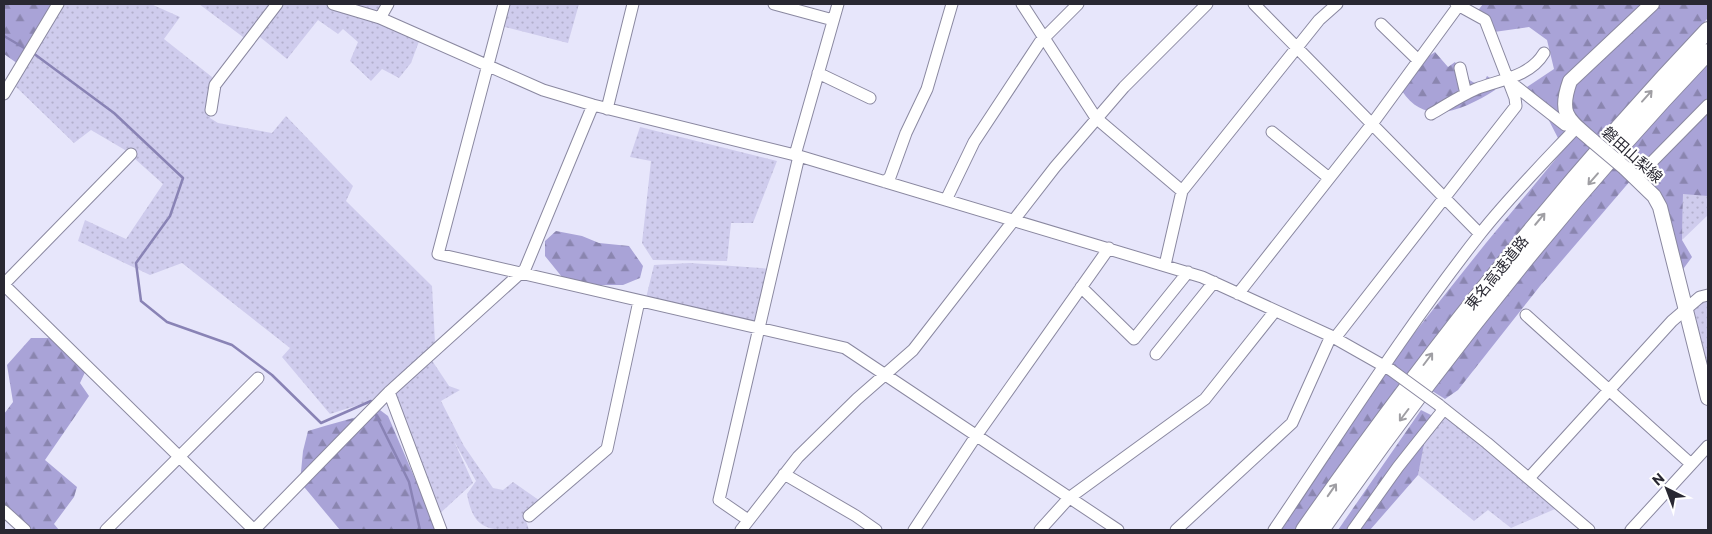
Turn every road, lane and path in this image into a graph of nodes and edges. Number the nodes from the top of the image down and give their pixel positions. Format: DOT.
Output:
graph roads {
  1 [pos="58,4"];
  2 [pos="277,4"];
  3 [pos="333,4"];
  4 [pos="388,4"];
  5 [pos="504,4"];
  6 [pos="633,4"];
  7 [pos="774,4"];
  8 [pos="838,4"];
  9 [pos="952,4"];
  10 [pos="1022,4"];
  11 [pos="1078,4"];
  12 [pos="1208,4"];
  13 [pos="1254,4"];
  14 [pos="1337,4"];
  15 [pos="1458,4"];
  16 [pos="1652,4"];
  17 [pos="380,18"];
  18 [pos="833,20"];
  19 [pos="1381,24"];
  20 [pos="1708,30"];
  21 [pos="1044,38"];
  22 [pos="1297,48"];
  23 [pos="1708,52"];
  24 [pos="1544,53"];
  25 [pos="1418,60"];
  26 [pos="486,65"];
  27 [pos="1460,68"];
  28 [pos="818,73"];
  29 [pos="1507,79"];
  30 [pos="4,94"];
  31 [pos="1466,94"];
  32 [pos="870,98"];
  33 [pos="593,105"];
  34 [pos="1708,105"];
  35 [pos="607,109"];
  36 [pos="212,110"];
  37 [pos="1430,114"];
  38 [pos="1096,118"];
  39 [pos="1372,124"];
  40 [pos="1575,125"];
  41 [pos="1272,132"];
  42 [pos="131,154"];
  43 [pos="797,156"];
  44 [pos="1329,178"];
  45 [pos="1636,178"];
  46 [pos="885,182"];
  47 [pos="1182,190"];
  48 [pos="1445,198"];
  49 [pos="946,200"];
  50 [pos="1014,220"];
  51 [pos="1480,234"];
  52 [pos="1109,248"];
  53 [pos="1165,265"];
  54 [pos="1188,272"];
  55 [pos="519,274"];
  56 [pos="1214,282"];
  57 [pos="4,285"];
  58 [pos="1081,287"];
  59 [pos="1238,294"];
  60 [pos="1708,295"];
  61 [pos="639,301"];
  62 [pos="1686,308"];
  63 [pos="1275,311"];
  64 [pos="1526,315"];
  65 [pos="759,329"];
  66 [pos="1333,337"];
  67 [pos="1156,354"];
  68 [pos="1388,367"];
  69 [pos="885,376"];
  70 [pos="258,378"];
  71 [pos="1609,390"];
  72 [pos="389,392"];
  73 [pos="1708,398"];
  74 [pos="1441,407"];
  75 [pos="976,436"];
  76 [pos="1708,446"];
  77 [pos="178,457"];
  78 [pos="1691,464"];
  79 [pos="784,474"];
  80 [pos="1529,478"];
  81 [pos="1069,498"];
  82 [pos="4,512"];
  83 [pos="529,516"];
  84 [pos="748,520"];
  85 [pos="25,530"];
  86 [pos="106,530"];
  87 [pos="254,530"];
  88 [pos="441,530"];
  89 [pos="741,530"];
  90 [pos="876,530"];
  91 [pos="914,530"];
  92 [pos="1040,530"];
  93 [pos="1118,530"];
  94 [pos="1176,530"];
  95 [pos="1274,530"];
  96 [pos="1304,530"];
  97 [pos="1322,530"];
  98 [pos="1353,530"];
  99 [pos="1589,530"];
  100 [pos="1631,530"];
  1 -- 30 [label="street"];
  2 -- 36 [label="street"];
  3 -- 17 [label="street"];
  4 -- 17 [label="street"];
  5 -- 26 [label="street"];
  6 -- 35 [label="street"];
  7 -- 18 [label="street"];
  8 -- 18 [label="street"];
  9 -- 46 [label="street"];
  10 -- 21 [label="street"];
  11 -- 21 [label="street"];
  12 -- 38 [label="street"];
  13 -- 22 [label="street"];
  14 -- 22 [label="street"];
  15 -- 25 [label="street"];
  15 -- 29 [label="street"];
  16 -- 40 [label="main road"];
  17 -- 26 [label="street"];
  18 -- 28 [label="street"];
  19 -- 25 [label="street"];
  96 -- 20 [label="highway, 東名高速道路, one-way"];
  21 -- 38 [label="street"];
  21 -- 49 [label="street"];
  22 -- 39 [label="street"];
  22 -- 47 [label="street"];
  23 -- 97 [label="highway, 東名高速道路, one-way"];
  24 -- 29 [label="street"];
  25 -- 39 [label="street"];
  26 -- 33 [label="street"];
  26 -- 55 [label="street"];
  27 -- 31 [label="street"];
  28 -- 32 [label="street"];
  28 -- 43 [label="street"];
  29 -- 31 [label="street"];
  29 -- 40 [label="street"];
  29 -- 48 [label="street"];
  31 -- 37 [label="street"];
  33 -- 35 [label="street"];
  33 -- 55 [label="street"];
  34 -- 45 [label="street"];
  35 -- 43 [label="street"];
  38 -- 47 [label="street"];
  38 -- 50 [label="street"];
  39 -- 44 [label="street"];
  39 -- 48 [label="street"];
  40 -- 45 [label="main road, 磐田山梨線, bridge"];
  40 -- 51 [label="street"];
  41 -- 44 [label="street"];
  42 -- 57 [label="street"];
  43 -- 46 [label="street"];
  43 -- 65 [label="street"];
  44 -- 59 [label="street"];
  45 -- 62 [label="main road, 磐田山梨線"];
  46 -- 49 [label="street"];
  47 -- 53 [label="street"];
  48 -- 51 [label="street"];
  48 -- 66 [label="street"];
  49 -- 50 [label="street"];
  50 -- 52 [label="street"];
  50 -- 69 [label="street"];
  51 -- 68 [label="street"];
  52 -- 53 [label="street"];
  52 -- 58 [label="street"];
  53 -- 54 [label="street"];
  54 -- 56 [label="street"];
  54 -- 58 [label="street"];
  55 -- 61 [label="street"];
  55 -- 72 [label="street"];
  56 -- 59 [label="street"];
  56 -- 67 [label="street"];
  57 -- 77 [label="street"];
  58 -- 75 [label="street"];
  59 -- 63 [label="street"];
  60 -- 62 [label="street"];
  61 -- 65 [label="street"];
  61 -- 83 [label="street"];
  62 -- 71 [label="street"];
  62 -- 73 [label="main road, 磐田山梨線"];
  63 -- 66 [label="street"];
  63 -- 81 [label="street"];
  64 -- 71 [label="street"];
  65 -- 69 [label="street"];
  65 -- 84 [label="street"];
  66 -- 68 [label="street"];
  66 -- 94 [label="street"];
  68 -- 74 [label="street, bridge"];
  68 -- 95 [label="street"];
  69 -- 75 [label="street"];
  69 -- 79 [label="street"];
  70 -- 77 [label="street"];
  71 -- 78 [label="street"];
  71 -- 80 [label="street"];
  72 -- 87 [label="street"];
  72 -- 88 [label="street"];
  74 -- 80 [label="street"];
  74 -- 98 [label="street"];
  75 -- 81 [label="street"];
  75 -- 91 [label="street"];
  76 -- 78 [label="street"];
  77 -- 86 [label="street"];
  77 -- 87 [label="street"];
  78 -- 100 [label="street"];
  79 -- 84 [label="street"];
  79 -- 90 [label="street"];
  80 -- 99 [label="street"];
  81 -- 92 [label="street"];
  81 -- 93 [label="street"];
  82 -- 85 [label="street"];
  84 -- 89 [label="street"];
}
